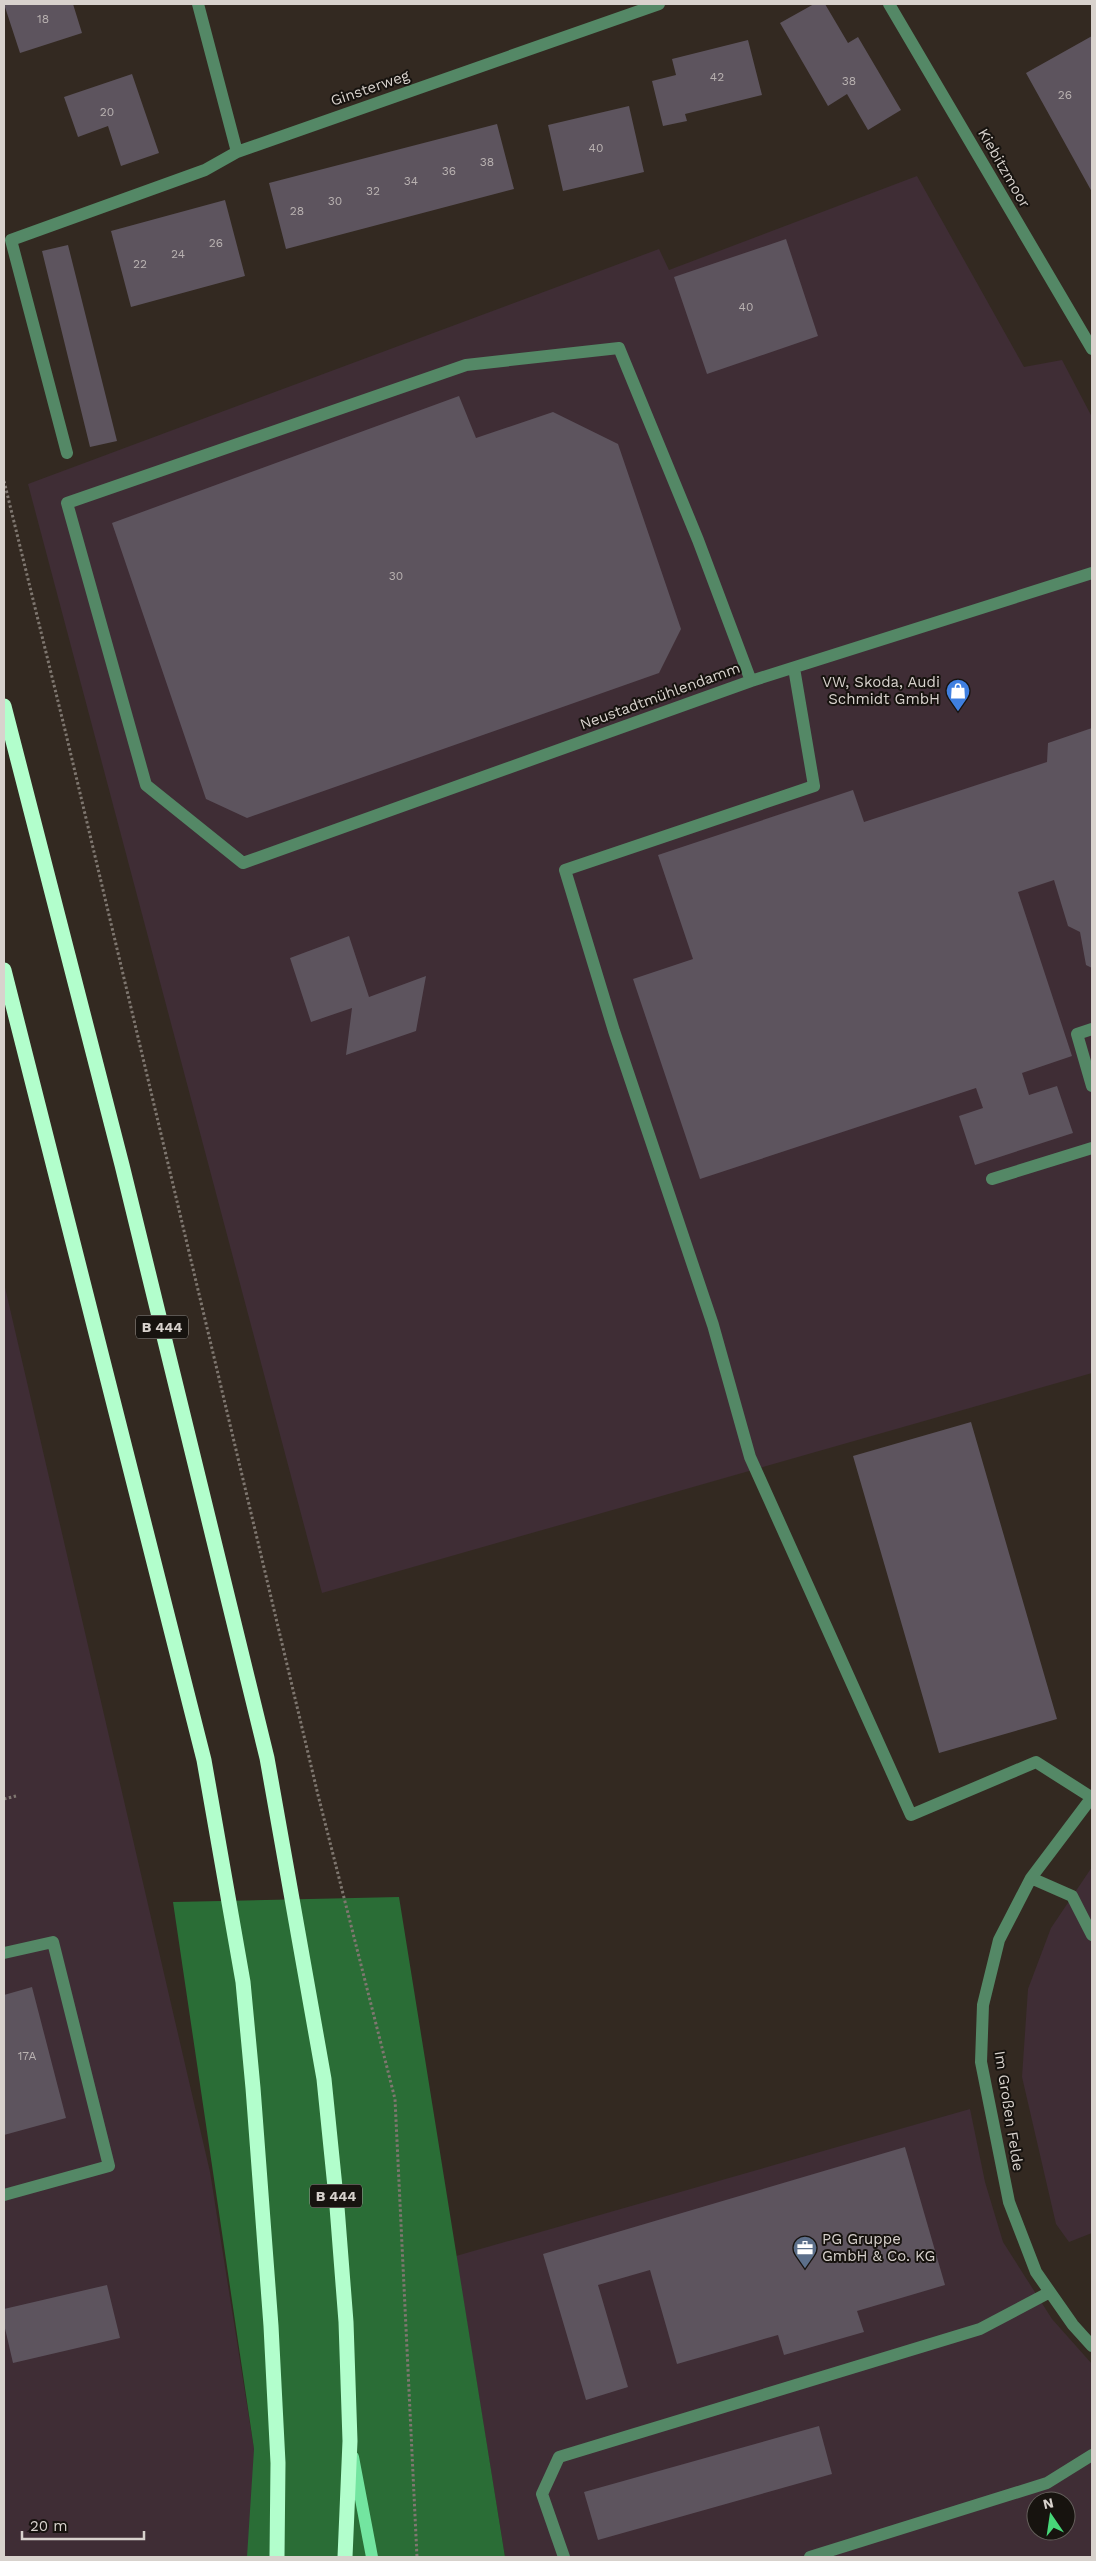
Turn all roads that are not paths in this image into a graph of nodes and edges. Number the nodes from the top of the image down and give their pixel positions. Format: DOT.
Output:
graph roads {
  1 [pos="198,4"];
  2 [pos="659,4"];
  3 [pos="889,4"];
  4 [pos="236,152"];
  5 [pos="1092,349"];
  6 [pos="67,454"];
  7 [pos="1092,573"];
  8 [pos="794,668"];
  9 [pos="751,681"];
  10 [pos="4,706"];
  11 [pos="4,970"];
  12 [pos="1092,1029"];
  13 [pos="1092,1086"];
  14 [pos="1092,1148"];
  15 [pos="992,1179"];
  16 [pos="1092,1797"];
  17 [pos="1031,1878"];
  18 [pos="1092,1935"];
  19 [pos="4,1953"];
  20 [pos="4,2195"];
  21 [pos="1050,2292"];
  22 [pos="1092,2346"];
  23 [pos="350,2441"];
  24 [pos="1092,2455"];
  25 [pos="277,2557"];
  26 [pos="345,2557"];
  27 [pos="372,2557"];
  28 [pos="564,2557"];
  29 [pos="810,2557"];
  1 -- 4 [label="street"];
  2 -- 4 [label="street, Ginsterweg"];
  3 -- 5 [label="street, Kiebitzmoor"];
  4 -- 6 [label="street, Ginsterweg"];
  7 -- 8 [label="street, Neustadtmühlendamm"];
  8 -- 9 [label="street, Neustadtmühlendamm"];
  8 -- 16 [label="street"];
  9 -- 9 [label="street, Neustadtmühlendamm"];
  10 -- 23 [label="highway, B 444"];
  11 -- 25 [label="highway"];
  12 -- 13 [label="street"];
  14 -- 15 [label="street"];
  16 -- 17 [label="street, Im Großen Felde"];
  17 -- 18 [label="street"];
  17 -- 21 [label="street, Im Großen Felde"];
  19 -- 20 [label="street"];
  21 -- 22 [label="street, Im Großen Felde"];
  21 -- 28 [label="street"];
  23 -- 26 [label="highway, B 444"];
  23 -- 27 [label="main road"];
  24 -- 29 [label="street"];
}
